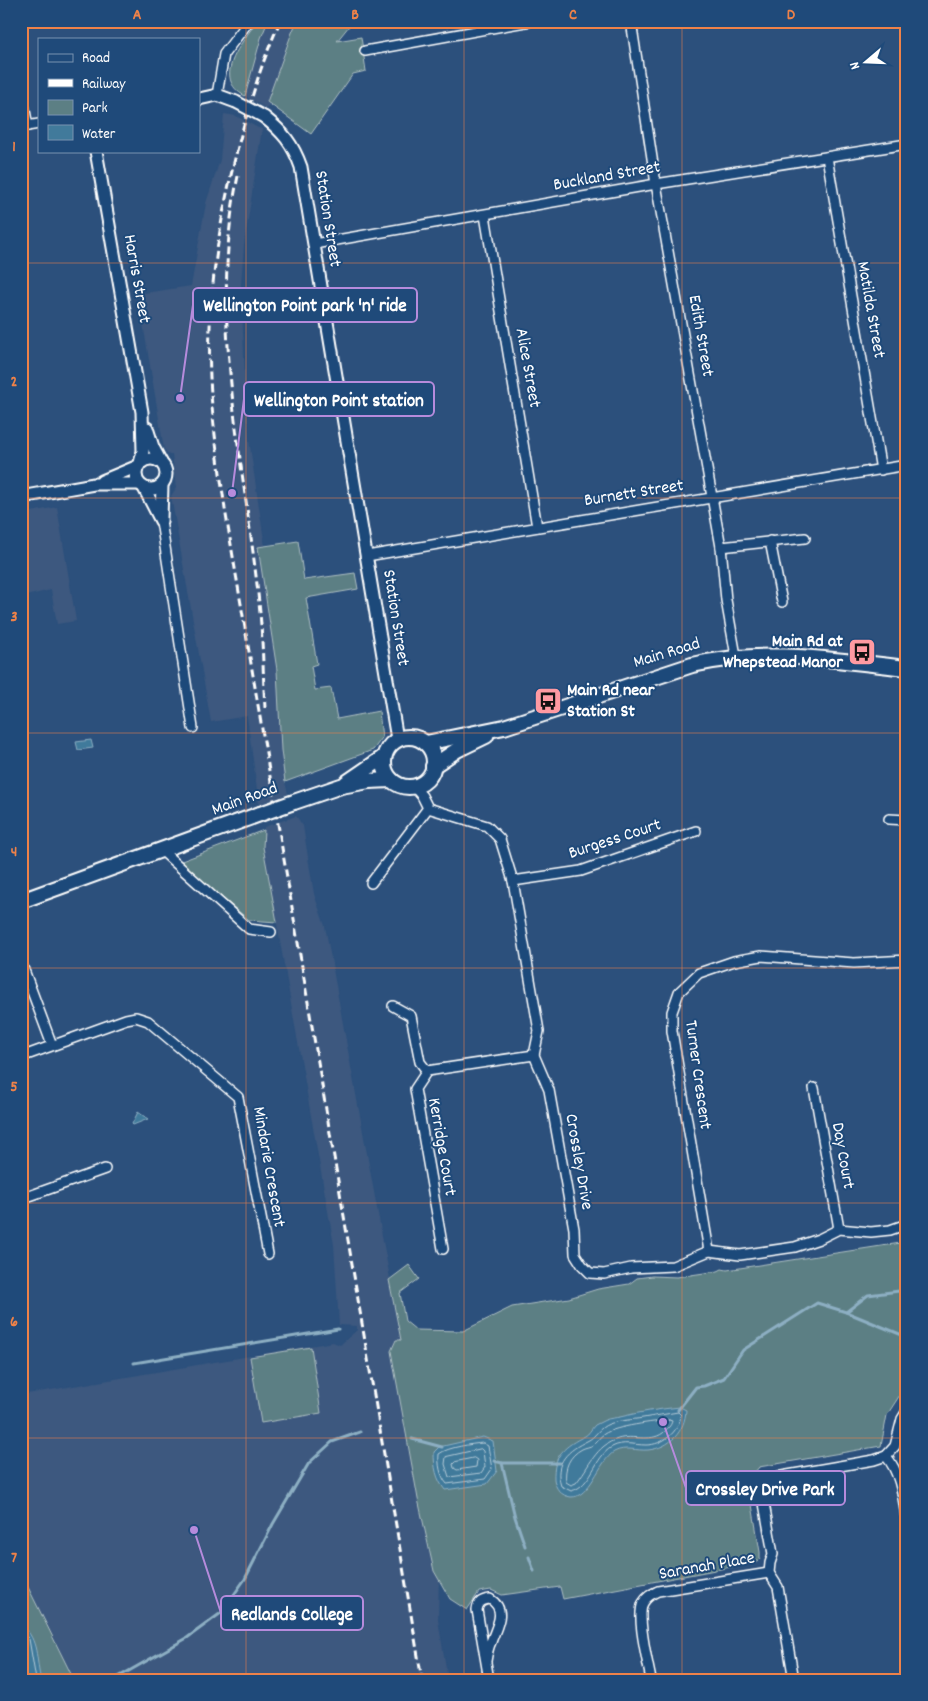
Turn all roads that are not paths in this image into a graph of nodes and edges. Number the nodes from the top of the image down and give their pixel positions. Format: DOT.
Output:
graph roads {
  1 [pos="249,21"];
  2 [pos="532,21"];
  3 [pos="632,21"];
  4 [pos="365,51"];
  5 [pos="21,90"];
  6 [pos="217,95"];
  7 [pos="200,99"];
  8 [pos="38,124"];
  9 [pos="24,127"];
  10 [pos="907,144"];
  11 [pos="96,152"];
  12 [pos="827,157"];
  13 [pos="656,184"];
  14 [pos="485,215"];
  15 [pos="314,244"];
  16 [pos="142,412"];
  17 [pos="161,462"];
  18 [pos="139,464"];
  19 [pos="907,465"];
  20 [pos="881,470"];
  21 [pos="94,484"];
  22 [pos="162,484"];
  23 [pos="142,486"];
  24 [pos="21,497"];
  25 [pos="712,498"];
  26 [pos="161,521"];
  27 [pos="537,527"];
  28 [pos="805,538"];
  29 [pos="770,541"];
  30 [pos="721,546"];
  31 [pos="367,556"];
  32 [pos="782,602"];
  33 [pos="736,656"];
  34 [pos="907,668"];
  35 [pos="504,727"];
  36 [pos="193,728"];
  37 [pos="397,739"];
  38 [pos="426,743"];
  39 [pos="384,756"];
  40 [pos="433,766"];
  41 [pos="391,780"];
  42 [pos="341,786"];
  43 [pos="414,787"];
  44 [pos="428,808"];
  45 [pos="889,819"];
  46 [pos="907,820"];
  47 [pos="696,831"];
  48 [pos="162,851"];
  49 [pos="513,881"];
  50 [pos="371,883"];
  51 [pos="22,898"];
  52 [pos="271,932"];
  53 [pos="907,960"];
  54 [pos="21,962"];
  55 [pos="393,1006"];
  56 [pos="52,1045"];
  57 [pos="534,1055"];
  58 [pos="21,1056"];
  59 [pos="427,1071"];
  60 [pos="814,1088"];
  61 [pos="105,1169"];
  62 [pos="21,1200"];
  63 [pos="907,1224"];
  64 [pos="839,1229"];
  65 [pos="442,1249"];
  66 [pos="709,1251"];
  67 [pos="268,1254"];
  68 [pos="907,1411"];
  69 [pos="886,1456"];
  70 [pos="907,1524"];
  71 [pos="769,1573"];
  72 [pos="486,1662"];
  73 [pos="488,1680"];
  74 [pos="651,1680"];
  75 [pos="794,1680"];
  1 -- 6 [label="street"];
  2 -- 4 [label="street"];
  3 -- 13 [label="street, Edith Street"];
  5 -- 9 [label="street"];
  6 -- 7 [label="street"];
  6 -- 15 [label="street, Station Street, bridge"];
  8 -- 9 [label="street"];
  10 -- 12 [label="street, Buckland Street"];
  11 -- 16 [label="street, Harris Street"];
  12 -- 13 [label="street, Buckland Street"];
  12 -- 20 [label="street, Matilda Street"];
  13 -- 14 [label="street, Buckland Street"];
  13 -- 25 [label="street, Edith Street"];
  14 -- 15 [label="street, Buckland Street"];
  14 -- 27 [label="street, Alice Street"];
  15 -- 31 [label="street, Station Street"];
  16 -- 17 [label="street, Harris Street"];
  16 -- 18 [label="street, Harris Street"];
  17 -- 18 [label="street"];
  17 -- 22 [label="street"];
  18 -- 21 [label="street"];
  18 -- 23 [label="street"];
  19 -- 20 [label="street, Burnett Street"];
  20 -- 25 [label="street, Burnett Street"];
  21 -- 23 [label="street"];
  21 -- 24 [label="street"];
  22 -- 23 [label="street"];
  22 -- 26 [label="street"];
  23 -- 26 [label="street"];
  25 -- 27 [label="street, Burnett Street"];
  25 -- 30 [label="street, Edith Street"];
  26 -- 36 [label="street"];
  27 -- 31 [label="street, Burnett Street"];
  28 -- 29 [label="street"];
  29 -- 30 [label="street"];
  29 -- 32 [label="street"];
  30 -- 33 [label="street, Edith Street"];
  31 -- 37 [label="street, Station Street"];
  33 -- 34 [label="main road, Main Road"];
  33 -- 35 [label="main road, Main Road"];
  35 -- 38 [label="main road, Main Road"];
  35 -- 40 [label="main road, Main Road"];
  37 -- 38 [label="main road, Main Road"];
  37 -- 39 [label="main road, Main Road"];
  38 -- 40 [label="main road"];
  39 -- 41 [label="main road"];
  39 -- 42 [label="main road, Main Road"];
  40 -- 43 [label="main road, Main Road"];
  41 -- 42 [label="main road, Main Road"];
  41 -- 43 [label="main road, Main Road"];
  42 -- 48 [label="main road, Main Road, bridge"];
  43 -- 44 [label="street"];
  44 -- 49 [label="street"];
  44 -- 50 [label="street"];
  45 -- 46 [label="street"];
  47 -- 49 [label="street, Burgess Court"];
  48 -- 51 [label="main road, Main Road"];
  48 -- 52 [label="street"];
  49 -- 57 [label="street"];
  53 -- 66 [label="street, Turner Crescent"];
  54 -- 56 [label="street"];
  55 -- 59 [label="street"];
  56 -- 58 [label="street, Mindarie Crescent"];
  56 -- 67 [label="street, Mindarie Crescent"];
  57 -- 59 [label="street"];
  57 -- 66 [label="street, Crossley Drive"];
  59 -- 65 [label="street, Kerridge Court"];
  60 -- 64 [label="street, Day Court"];
  61 -- 62 [label="street"];
  63 -- 64 [label="street"];
  64 -- 66 [label="street, Crossley Drive"];
  68 -- 69 [label="street"];
  69 -- 70 [label="street"];
  69 -- 71 [label="street"];
  71 -- 74 [label="street, Saranah Place"];
  71 -- 75 [label="street"];
  72 -- 72 [label="street"];
  72 -- 73 [label="street"];
}
